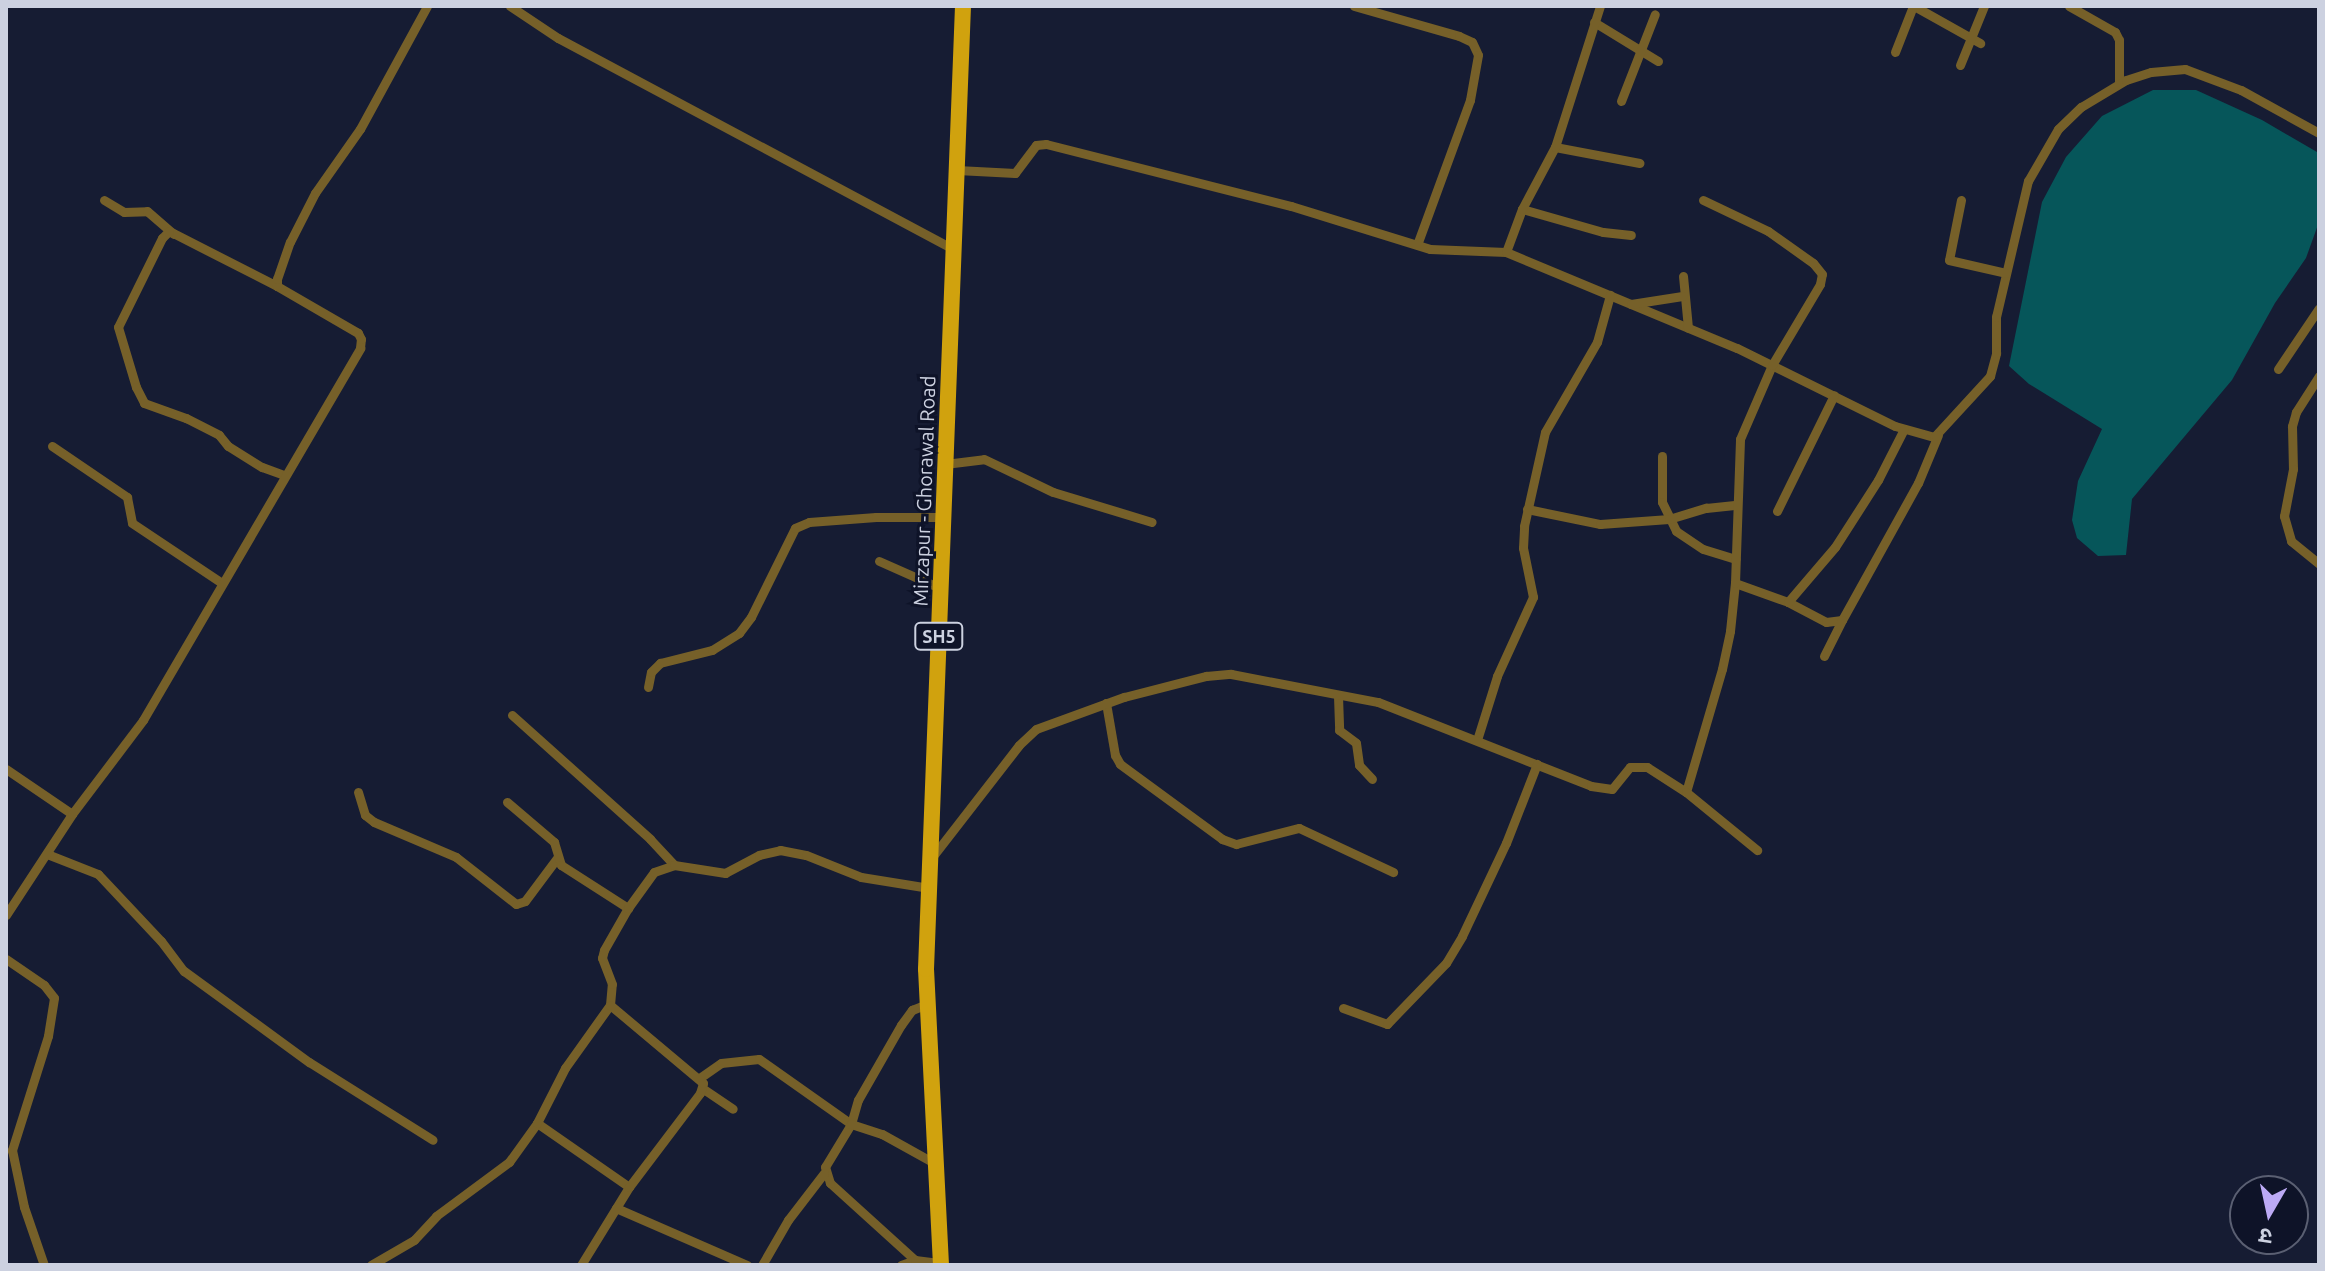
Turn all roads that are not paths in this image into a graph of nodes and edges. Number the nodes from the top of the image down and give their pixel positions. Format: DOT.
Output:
graph roads {
  1 [pos="427,6"];
  2 [pos="510,6"];
  3 [pos="963,6"];
  4 [pos="1354,6"];
  5 [pos="1600,6"];
  6 [pos="1913,6"];
  7 [pos="1984,6"];
  8 [pos="2069,6"];
  9 [pos="1655,14"];
  10 [pos="1594,22"];
  11 [pos="1975,40"];
  12 [pos="1638,50"];
  13 [pos="1895,52"];
  14 [pos="1658,61"];
  15 [pos="1960,65"];
  16 [pos="2119,83"];
  17 [pos="1621,101"];
  18 [pos="2319,133"];
  19 [pos="1555,147"];
  20 [pos="1640,163"];
  21 [pos="957,170"];
  22 [pos="104,200"];
  23 [pos="1703,200"];
  24 [pos="1961,200"];
  25 [pos="1522,209"];
  26 [pos="1631,235"];
  27 [pos="175,236"];
  28 [pos="1417,245"];
  29 [pos="953,249"];
  30 [pos="1506,252"];
  31 [pos="2006,273"];
  32 [pos="1683,276"];
  33 [pos="277,286"];
  34 [pos="1610,295"];
  35 [pos="1682,296"];
  36 [pos="1631,304"];
  37 [pos="2319,308"];
  38 [pos="1688,328"];
  39 [pos="1772,365"];
  40 [pos="2278,369"];
  41 [pos="2319,376"];
  42 [pos="1834,395"];
  43 [pos="1904,429"];
  44 [pos="1938,435"];
  45 [pos="52,446"];
  46 [pos="1662,456"];
  47 [pos="945,464"];
  48 [pos="284,475"];
  49 [pos="1737,505"];
  50 [pos="1527,509"];
  51 [pos="1777,511"];
  52 [pos="942,517"];
  53 [pos="1669,519"];
  54 [pos="1152,522"];
  55 [pos="1736,559"];
  56 [pos="879,561"];
  57 [pos="2319,564"];
  58 [pos="222,583"];
  59 [pos="1735,583"];
  60 [pos="940,588"];
  61 [pos="1788,602"];
  62 [pos="1842,620"];
  63 [pos="1824,656"];
  64 [pos="648,687"];
  65 [pos="1338,696"];
  66 [pos="1106,703"];
  67 [pos="512,715"];
  68 [pos="1477,740"];
  69 [pos="1537,764"];
  70 [pos="6,769"];
  71 [pos="1372,779"];
  72 [pos="358,792"];
  73 [pos="1686,792"];
  74 [pos="507,802"];
  75 [pos="72,814"];
  76 [pos="1757,850"];
  77 [pos="47,854"];
  78 [pos="557,858"];
  79 [pos="932,858"];
  80 [pos="674,865"];
  81 [pos="1393,872"];
  82 [pos="929,888"];
  83 [pos="628,908"];
  84 [pos="6,915"];
  85 [pos="6,959"];
  86 [pos="927,1004"];
  87 [pos="610,1005"];
  88 [pos="1343,1008"];
  89 [pos="701,1083"];
  90 [pos="733,1109"];
  91 [pos="537,1123"];
  92 [pos="851,1124"];
  93 [pos="433,1140"];
  94 [pos="938,1165"];
  95 [pos="824,1173"];
  96 [pos="629,1187"];
  97 [pos="616,1208"];
  98 [pos="915,1260"];
  99 [pos="941,1264"];
  100 [pos="44,1265"];
  101 [pos="371,1265"];
  102 [pos="581,1265"];
  103 [pos="747,1265"];
  104 [pos="762,1265"];
  105 [pos="901,1265"];
  1 -- 33 [label="street"];
  2 -- 29 [label="street"];
  3 -- 21 [label="main road, Mirzapur - Ghorawal Road / SH5"];
  4 -- 28 [label="street"];
  5 -- 10 [label="street"];
  6 -- 11 [label="street"];
  6 -- 13 [label="street"];
  7 -- 11 [label="street"];
  8 -- 16 [label="street"];
  9 -- 12 [label="street"];
  10 -- 12 [label="street"];
  10 -- 19 [label="street"];
  11 -- 15 [label="street"];
  12 -- 14 [label="street"];
  12 -- 17 [label="street"];
  16 -- 18 [label="street"];
  16 -- 31 [label="street"];
  19 -- 20 [label="street"];
  19 -- 25 [label="street"];
  21 -- 28 [label="street"];
  21 -- 29 [label="main road, Mirzapur - Ghorawal Road / SH5"];
  22 -- 27 [label="street"];
  23 -- 39 [label="street"];
  24 -- 31 [label="street"];
  25 -- 26 [label="street"];
  25 -- 30 [label="street"];
  27 -- 33 [label="street"];
  27 -- 48 [label="street"];
  28 -- 30 [label="street"];
  29 -- 47 [label="main road, Mirzapur - Ghorawal Road / SH5"];
  30 -- 34 [label="street"];
  31 -- 44 [label="street"];
  32 -- 35 [label="street"];
  33 -- 48 [label="street"];
  34 -- 36 [label="street"];
  34 -- 50 [label="street"];
  35 -- 36 [label="street"];
  35 -- 38 [label="street"];
  36 -- 38 [label="street"];
  37 -- 40 [label="street"];
  38 -- 39 [label="street"];
  39 -- 42 [label="street"];
  39 -- 49 [label="street"];
  41 -- 57 [label="street"];
  42 -- 43 [label="street"];
  42 -- 51 [label="street"];
  43 -- 44 [label="street"];
  43 -- 61 [label="street"];
  44 -- 62 [label="street"];
  45 -- 58 [label="street"];
  46 -- 53 [label="street"];
  47 -- 52 [label="main road, Mirzapur - Ghorawal Road / SH5"];
  47 -- 54 [label="street"];
  48 -- 58 [label="street"];
  49 -- 53 [label="street"];
  49 -- 55 [label="street"];
  50 -- 53 [label="street"];
  50 -- 68 [label="street"];
  52 -- 60 [label="main road, Mirzapur - Ghorawal Road / SH5"];
  52 -- 64 [label="street"];
  53 -- 55 [label="street"];
  55 -- 59 [label="street"];
  56 -- 60 [label="street"];
  58 -- 75 [label="street"];
  59 -- 61 [label="street"];
  59 -- 73 [label="street"];
  60 -- 79 [label="main road, Mirzapur - Ghorawal Road / SH5"];
  61 -- 62 [label="street"];
  62 -- 63 [label="street"];
  65 -- 66 [label="street"];
  65 -- 68 [label="street"];
  65 -- 71 [label="street"];
  66 -- 79 [label="street"];
  66 -- 81 [label="street"];
  67 -- 80 [label="street"];
  68 -- 69 [label="street"];
  69 -- 73 [label="street"];
  69 -- 88 [label="street"];
  70 -- 75 [label="street"];
  72 -- 78 [label="street"];
  73 -- 76 [label="street"];
  74 -- 78 [label="street"];
  75 -- 77 [label="street"];
  77 -- 84 [label="street"];
  77 -- 93 [label="street"];
  78 -- 83 [label="street"];
  79 -- 82 [label="main road, Mirzapur - Ghorawal Road / SH5"];
  80 -- 82 [label="street"];
  80 -- 83 [label="street"];
  82 -- 86 [label="main road, Mirzapur - Ghorawal Road / SH5"];
  83 -- 87 [label="street"];
  85 -- 100 [label="street"];
  86 -- 92 [label="street"];
  86 -- 94 [label="main road, Mirzapur - Ghorawal Road / SH5"];
  87 -- 89 [label="street"];
  87 -- 91 [label="street"];
  89 -- 90 [label="street"];
  89 -- 92 [label="street"];
  89 -- 96 [label="street"];
  91 -- 96 [label="street"];
  91 -- 101 [label="street"];
  92 -- 94 [label="street"];
  92 -- 95 [label="street"];
  94 -- 99 [label="main road, Mirzapur - Ghorawal Road / SH5"];
  95 -- 98 [label="street"];
  95 -- 104 [label="street"];
  96 -- 97 [label="street"];
  97 -- 102 [label="street"];
  97 -- 103 [label="street"];
  98 -- 99 [label="street"];
  98 -- 105 [label="street"];
}
